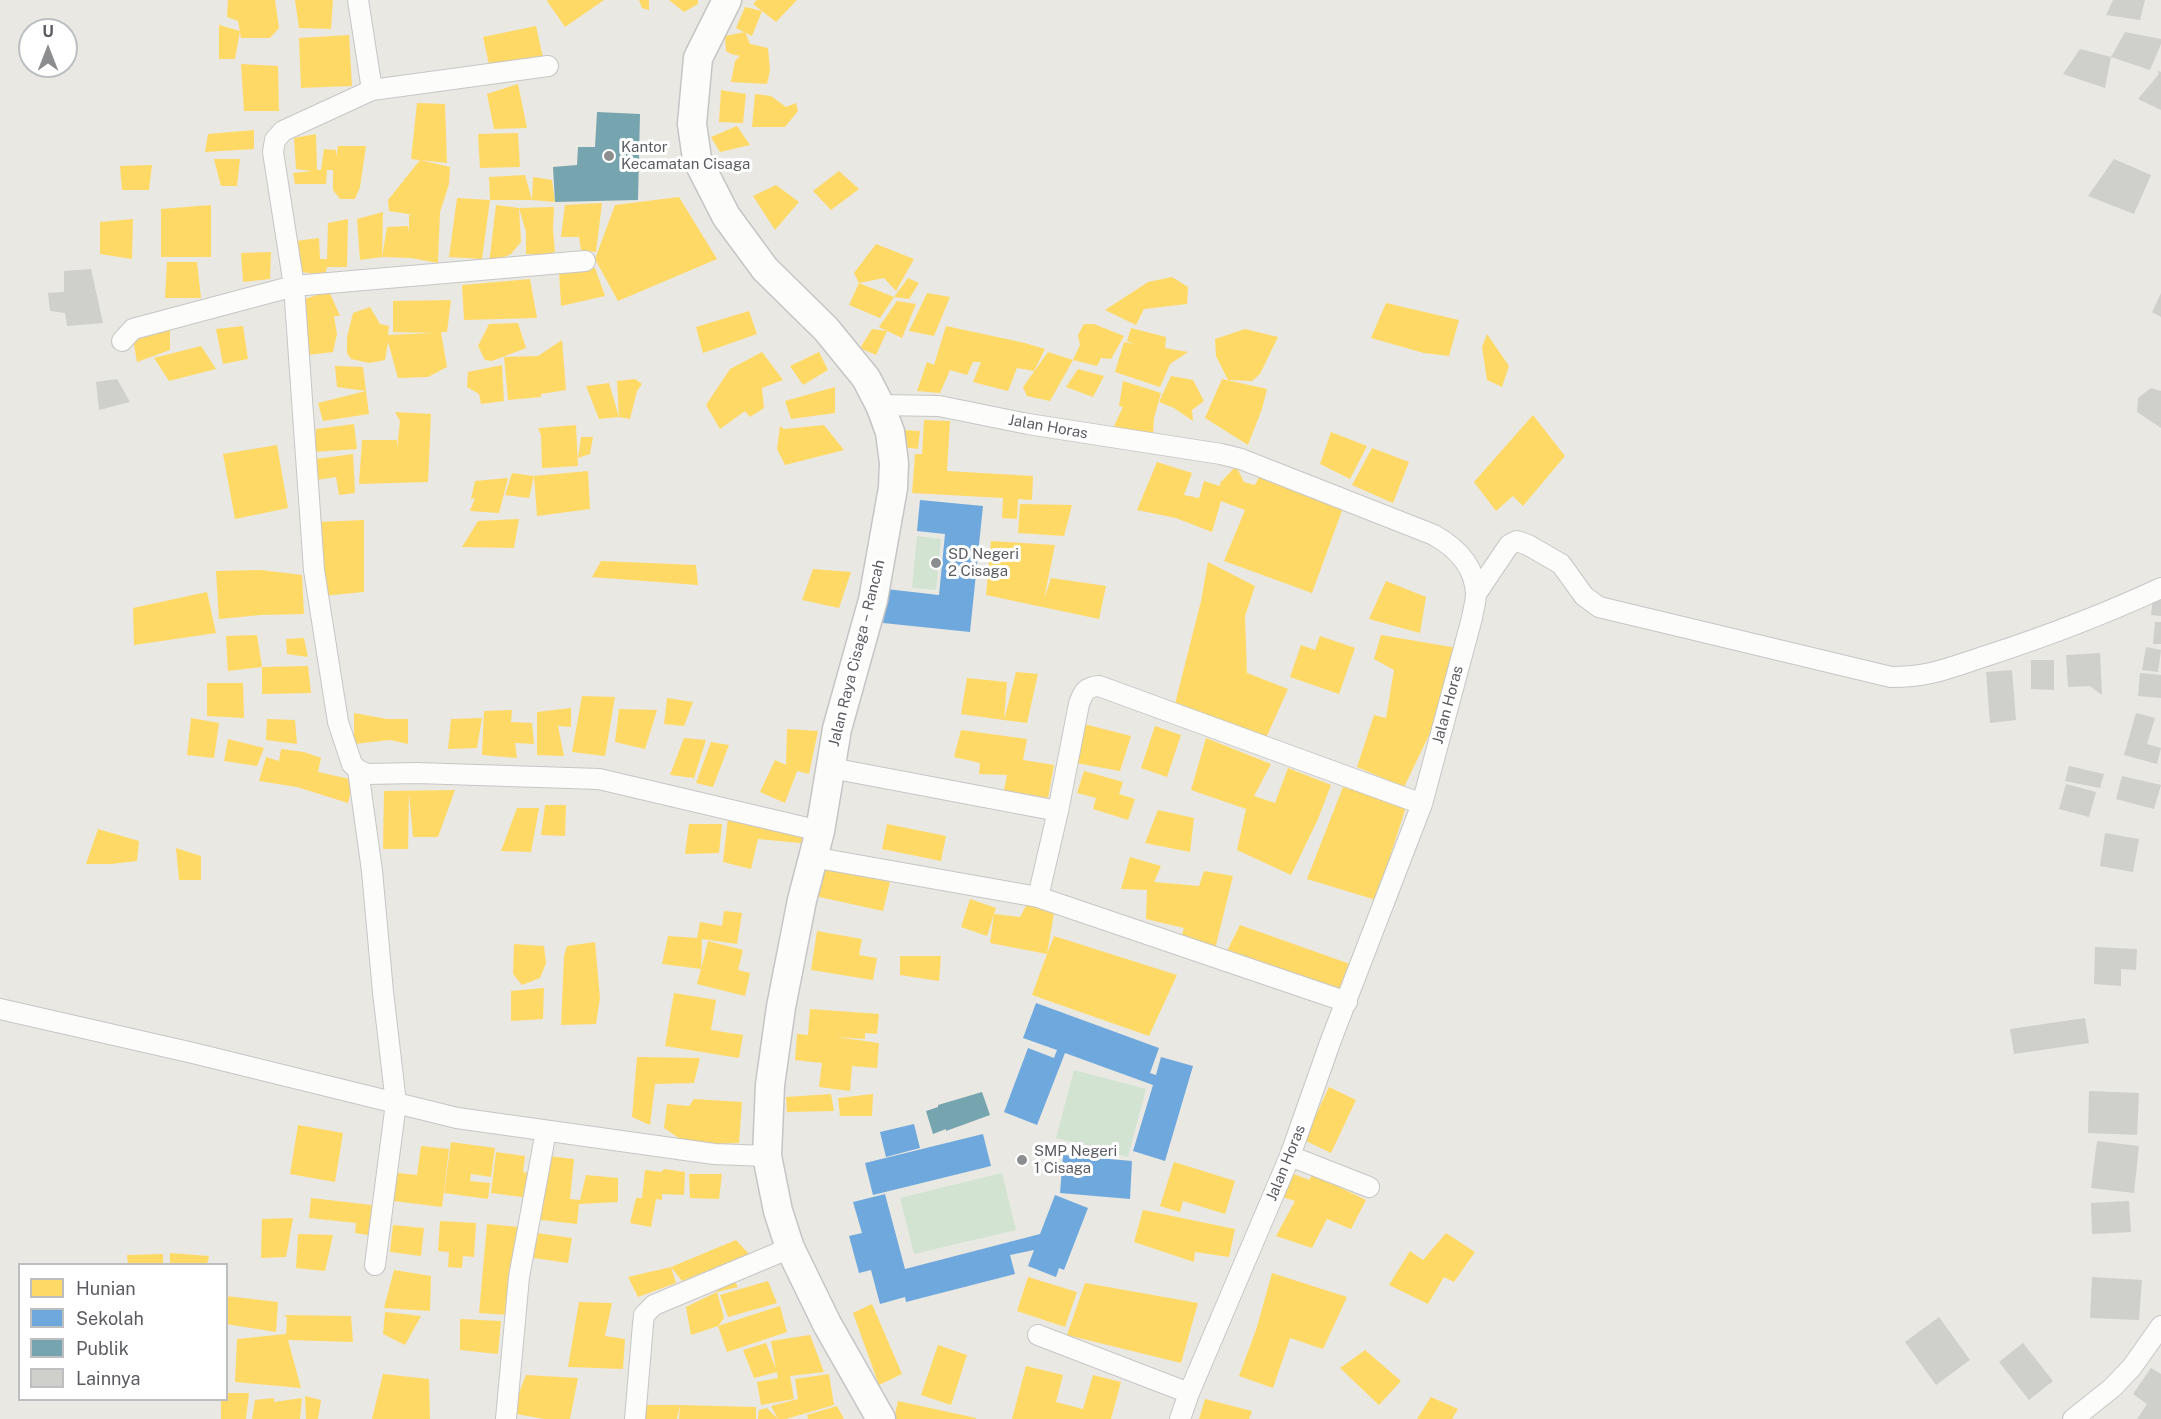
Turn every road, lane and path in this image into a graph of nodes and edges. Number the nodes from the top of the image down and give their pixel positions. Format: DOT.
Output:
graph roads {
  1 [pos="358,0"];
  2 [pos="727,0"];
  3 [pos="548,66"];
  4 [pos="372,90"];
  5 [pos="585,261"];
  6 [pos="294,286"];
  7 [pos="122,341"];
  8 [pos="880,405"];
  9 [pos="2161,588"];
  10 [pos="1476,594"];
  11 [pos="831,768"];
  12 [pos="358,770"];
  13 [pos="1422,804"];
  14 [pos="1058,811"];
  15 [pos="816,844"];
  16 [pos="1038,897"];
  17 [pos="1347,1002"];
  18 [pos="0,1009"];
  19 [pos="396,1103"];
  20 [pos="546,1131"];
  21 [pos="767,1156"];
  22 [pos="1290,1156"];
  23 [pos="1369,1187"];
  24 [pos="790,1248"];
  25 [pos="375,1265"];
  26 [pos="2161,1326"];
  27 [pos="1038,1335"];
  28 [pos="1189,1393"];
  29 [pos="506,1419"];
  30 [pos="635,1419"];
  31 [pos="881,1419"];
  32 [pos="1180,1419"];
  33 [pos="2073,1419"];
  1 -- 4 [label="street"];
  2 -- 8 [label="main road, Jalan Raya Cisaga – Rancah"];
  3 -- 4 [label="street"];
  4 -- 6 [label="street"];
  5 -- 6 [label="street"];
  6 -- 7 [label="street"];
  6 -- 12 [label="street"];
  8 -- 10 [label="street, Jalan Horas"];
  8 -- 11 [label="main road, Jalan Raya Cisaga – Rancah"];
  9 -- 10 [label="street"];
  10 -- 13 [label="street, Jalan Horas"];
  11 -- 14 [label="street"];
  11 -- 15 [label="main road, Jalan Raya Cisaga – Rancah"];
  12 -- 15 [label="street"];
  12 -- 19 [label="street"];
  13 -- 14 [label="street"];
  13 -- 17 [label="street, Jalan Horas"];
  14 -- 16 [label="street"];
  15 -- 16 [label="street"];
  15 -- 21 [label="main road, Jalan Raya Cisaga – Rancah"];
  16 -- 17 [label="street"];
  17 -- 22 [label="street, Jalan Horas"];
  18 -- 19 [label="street"];
  19 -- 20 [label="street"];
  19 -- 25 [label="street"];
  20 -- 21 [label="street"];
  20 -- 29 [label="street"];
  21 -- 24 [label="main road, Jalan Raya Cisaga – Rancah"];
  22 -- 23 [label="street"];
  22 -- 28 [label="street, Jalan Horas"];
  24 -- 30 [label="street"];
  24 -- 31 [label="main road, Jalan Raya Cisaga – Rancah"];
  26 -- 33 [label="street"];
  27 -- 28 [label="street"];
  28 -- 32 [label="street, Jalan Horas"];
}
